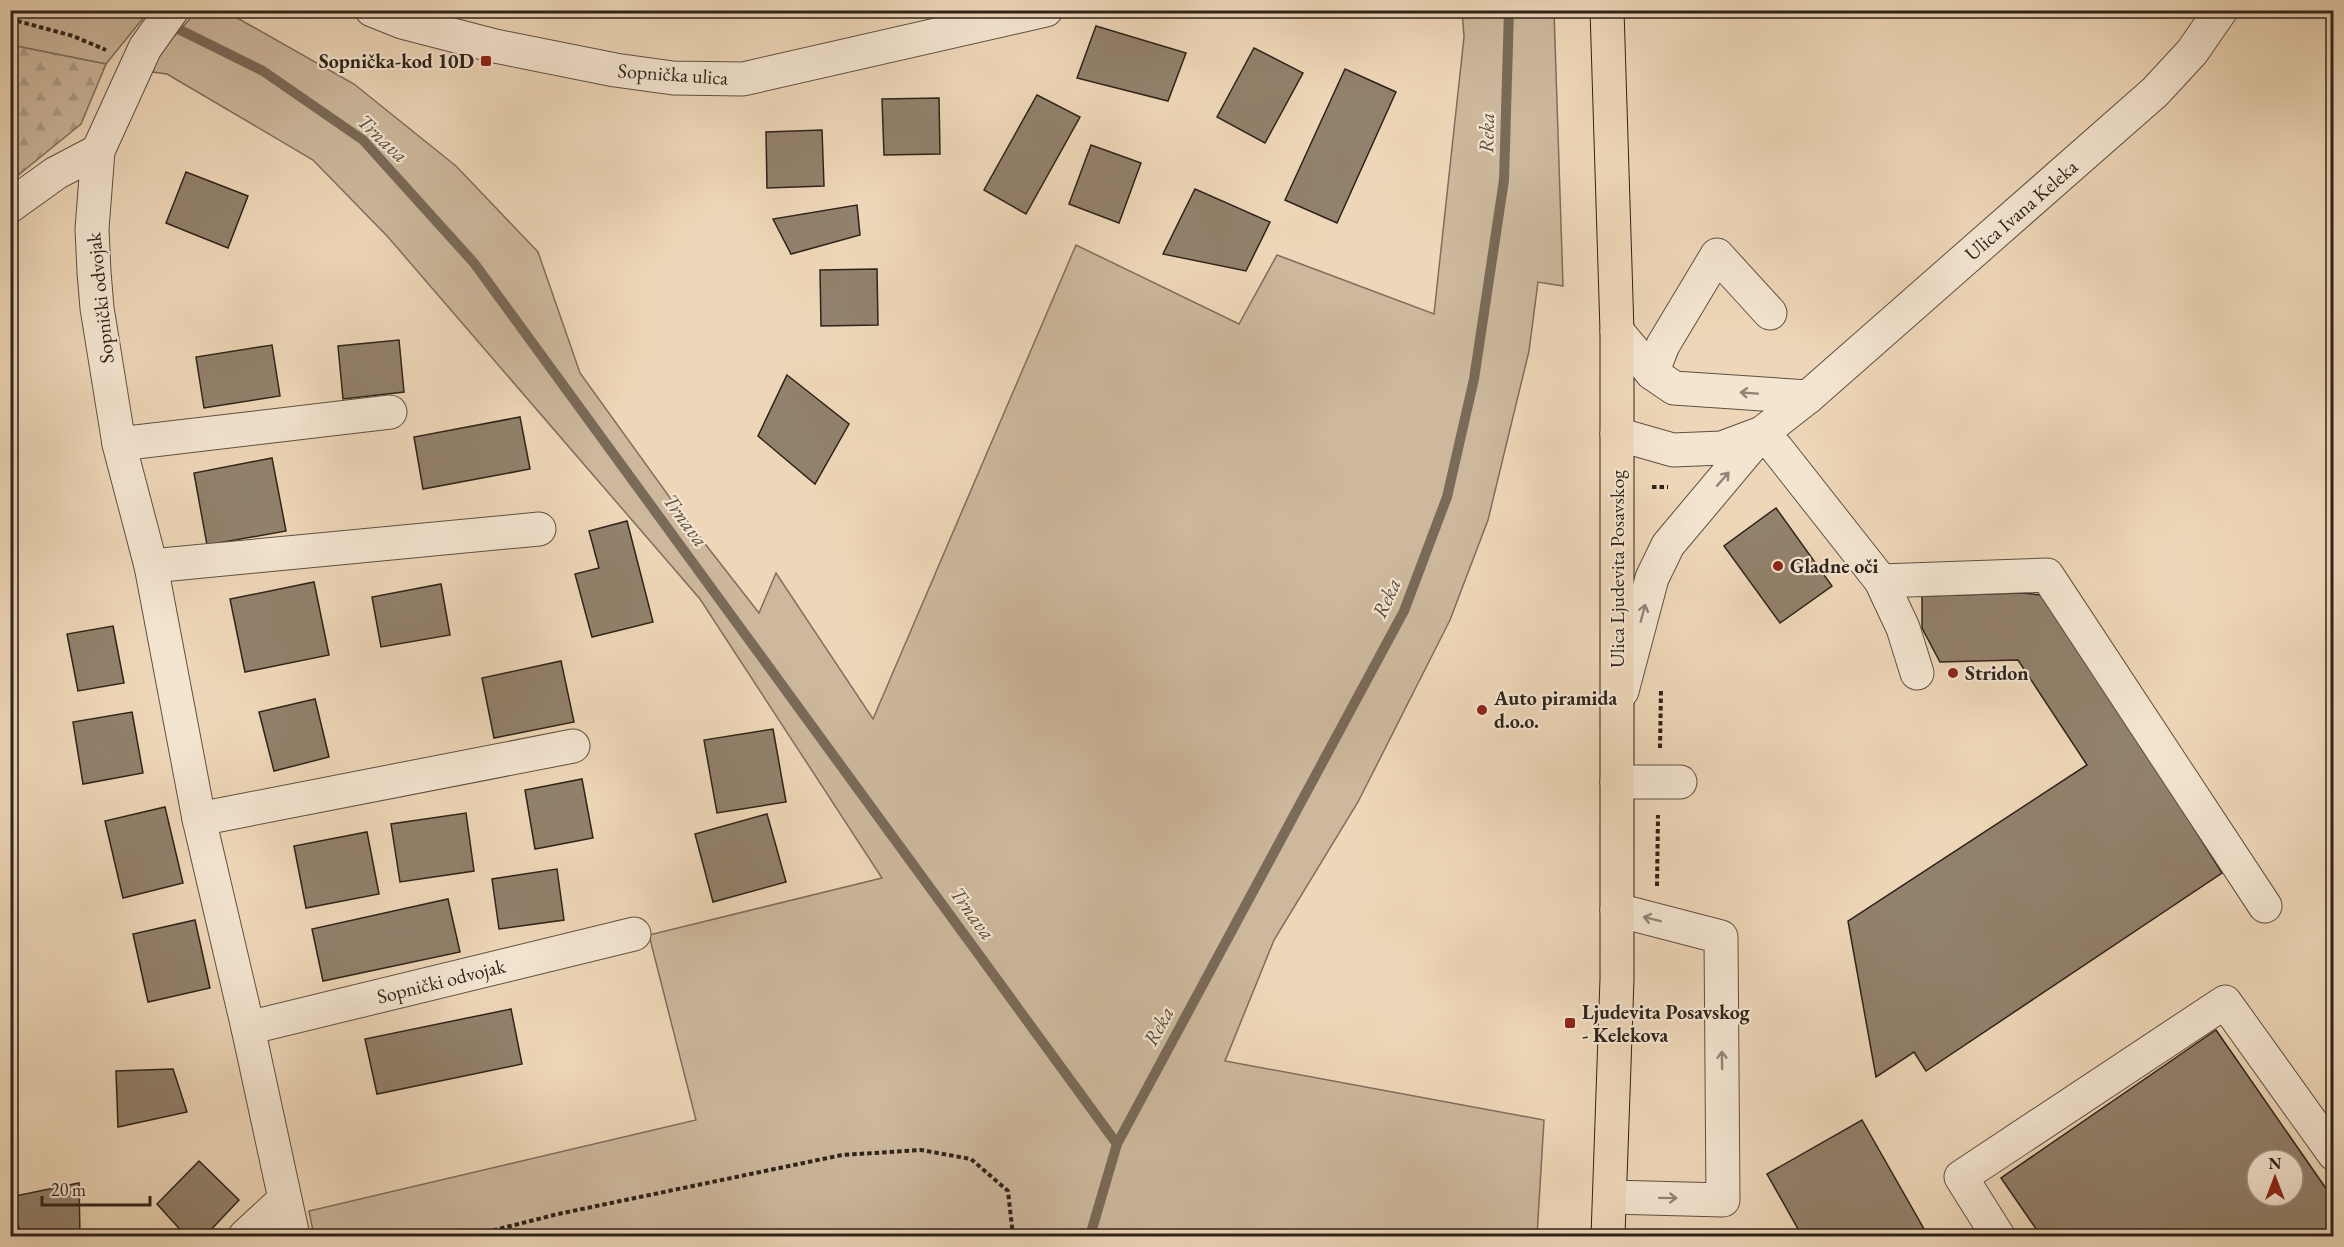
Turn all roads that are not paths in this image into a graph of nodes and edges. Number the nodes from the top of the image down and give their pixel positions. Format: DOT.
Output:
graph roads {
  1 [pos="172,10"];
  2 [pos="372,10"];
  3 [pos="1046,10"];
  4 [pos="1607,10"];
  5 [pos="2221,10"];
  6 [pos="98,151"];
  7 [pos="10,206"];
  8 [pos="1770,313"];
  9 [pos="1617,331"];
  10 [pos="1652,373"];
  11 [pos="1808,397"];
  12 [pos="390,412"];
  13 [pos="1762,433"];
  14 [pos="1617,434"];
  15 [pos="119,444"];
  16 [pos="539,529"];
  17 [pos="151,566"];
  18 [pos="1881,581"];
  19 [pos="1917,673"];
  20 [pos="1617,710"];
  21 [pos="573,746"];
  22 [pos="1617,782"];
  23 [pos="1680,782"];
  24 [pos="199,819"];
  25 [pos="2265,906"];
  26 [pos="1617,910"];
  27 [pos="634,934"];
  28 [pos="248,1028"];
  29 [pos="2334,1154"];
  30 [pos="1610,1197"];
  31 [pos="284,1200"];
  32 [pos="245,1236"];
  33 [pos="293,1236"];
  34 [pos="1608,1236"];
  35 [pos="1998,1236"];
  1 -- 6 [label="street"];
  2 -- 3 [label="street, Sopnička ulica"];
  4 -- 9 [label="main road, Ulica Ljudevita Posavskog"];
  5 -- 11 [label="street, Ulica Ivana Keleka"];
  6 -- 7 [label="street"];
  6 -- 15 [label="street, Sopnički odvojak"];
  8 -- 10 [label="street"];
  9 -- 10 [label="street"];
  9 -- 14 [label="main road, Ulica Ljudevita Posavskog"];
  11 -- 10 [label="street, one-way"];
  11 -- 13 [label="street, Ulica Ivana Keleka"];
  12 -- 15 [label="street"];
  13 -- 14 [label="street, Ulica Ivana Keleka"];
  13 -- 18 [label="street"];
  20 -- 13 [label="street, Ulica Ivana Keleka, one-way"];
  14 -- 20 [label="main road, Ulica Ljudevita Posavskog"];
  15 -- 17 [label="street, Sopnički odvojak"];
  16 -- 17 [label="street"];
  17 -- 24 [label="street, Sopnički odvojak"];
  18 -- 19 [label="street"];
  18 -- 25 [label="street"];
  20 -- 22 [label="main road, Ulica Ljudevita Posavskog"];
  21 -- 24 [label="street"];
  22 -- 23 [label="street"];
  22 -- 26 [label="main road, Ulica Ljudevita Posavskog"];
  24 -- 28 [label="street, Sopnički odvojak"];
  26 -- 30 [label="main road, Ulica Ljudevita Posavskog"];
  30 -- 26 [label="street, one-way"];
  27 -- 28 [label="street, Sopnički odvojak"];
  28 -- 31 [label="street, Sopnički odvojak"];
  29 -- 35 [label="street"];
  30 -- 34 [label="main road, Ulica Ljudevita Posavskog"];
  31 -- 32 [label="street"];
  31 -- 33 [label="street, Sopnički odvojak"];
}
